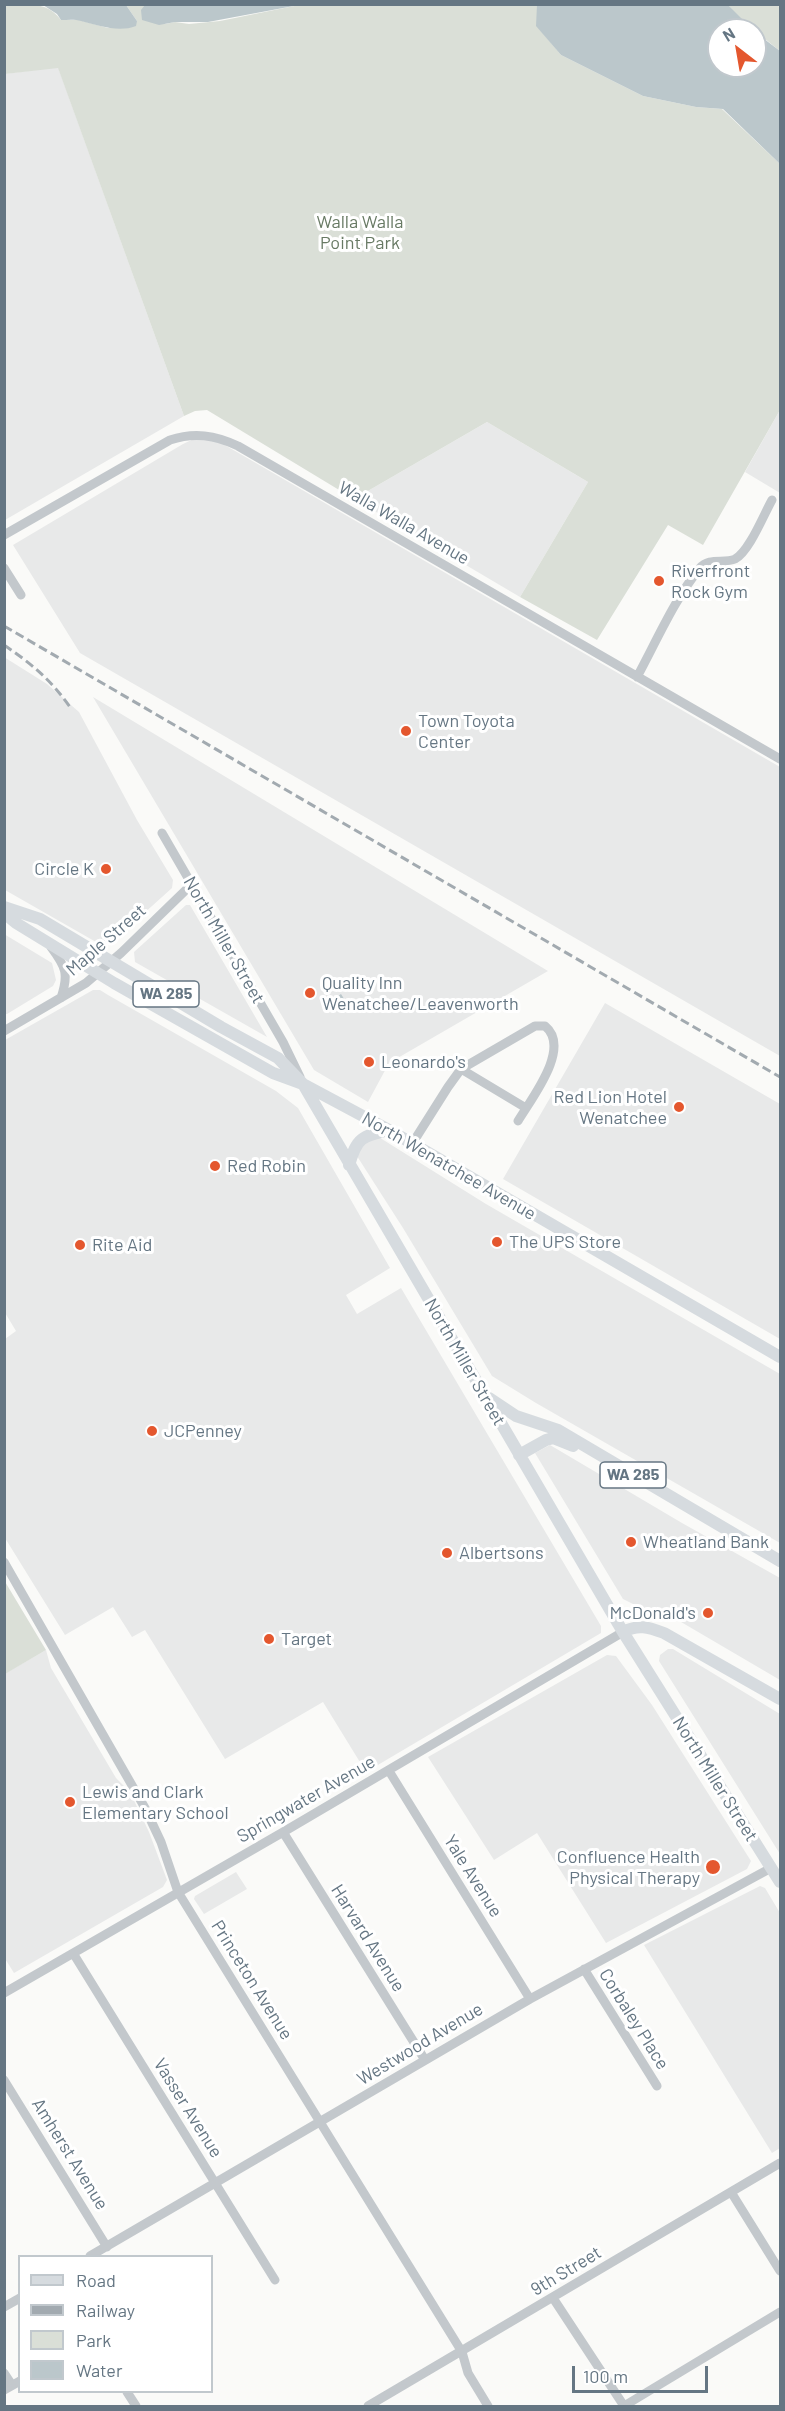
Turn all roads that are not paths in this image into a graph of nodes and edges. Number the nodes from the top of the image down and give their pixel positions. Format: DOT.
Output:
graph roads {
  1 [pos="772,500"];
  2 [pos="4,535"];
  3 [pos="4,568"];
  4 [pos="21,595"];
  5 [pos="637,677"];
  6 [pos="780,759"];
  7 [pos="162,833"];
  8 [pos="192,884"];
  9 [pos="4,907"];
  10 [pos="4,912"];
  11 [pos="48,942"];
  12 [pos="111,962"];
  13 [pos="99,972"];
  14 [pos="61,998"];
  15 [pos="4,1030"];
  16 [pos="461,1069"];
  17 [pos="303,1084"];
  18 [pos="526,1108"];
  19 [pos="518,1121"];
  20 [pos="389,1130"];
  21 [pos="412,1144"];
  22 [pos="350,1165"];
  23 [pos="780,1357"];
  24 [pos="483,1394"];
  25 [pos="589,1449"];
  26 [pos="519,1455"];
  27 [pos="780,1561"];
  28 [pos="4,1562"];
  29 [pos="623,1632"];
  30 [pos="780,1699"];
  31 [pos="389,1771"];
  32 [pos="283,1832"];
  33 [pos="771,1868"];
  34 [pos="780,1882"];
  35 [pos="178,1892"];
  36 [pos="73,1953"];
  37 [pos="584,1969"];
  38 [pos="4,1993"];
  39 [pos="530,1999"];
  40 [pos="425,2060"];
  41 [pos="4,2080"];
  42 [pos="657,2086"];
  43 [pos="321,2122"];
  44 [pos="780,2163"];
  45 [pos="215,2184"];
  46 [pos="731,2192"];
  47 [pos="107,2247"];
  48 [pos="92,2255"];
  49 [pos="780,2271"];
  50 [pos="275,2280"];
  51 [pos="553,2298"];
  52 [pos="780,2312"];
  53 [pos="462,2352"];
  54 [pos="4,2373"];
  55 [pos="12,2385"];
  56 [pos="128,2393"];
  57 [pos="136,2406"];
  58 [pos="368,2406"];
  59 [pos="488,2406"];
  60 [pos="624,2406"];
  1 -- 5 [label="street"];
  2 -- 5 [label="street, Walla Walla Avenue"];
  3 -- 4 [label="street"];
  5 -- 6 [label="street, Walla Walla Avenue"];
  7 -- 8 [label="street, North Miller Street"];
  8 -- 12 [label="street, Maple Street"];
  8 -- 17 [label="street, North Miller Street"];
  9 -- 12 [label="main road, North Wenatchee Avenue / WA 285"];
  10 -- 11 [label="main road, North Wenatchee Avenue / WA 285"];
  11 -- 13 [label="main road, North Wenatchee Avenue / WA 285"];
  11 -- 14 [label="street, WA 285"];
  12 -- 13 [label="street, Maple Street"];
  12 -- 17 [label="main road, North Wenatchee Avenue / WA 285"];
  13 -- 14 [label="street, Maple Street"];
  13 -- 17 [label="main road, North Wenatchee Avenue / WA 285"];
  14 -- 15 [label="street, Maple Street"];
  16 -- 18 [label="street"];
  16 -- 18 [label="street"];
  16 -- 21 [label="street"];
  17 -- 20 [label="main road, North Wenatchee Avenue"];
  17 -- 22 [label="main road, North Miller Street / WA 285"];
  18 -- 19 [label="street"];
  20 -- 21 [label="main road, North Wenatchee Avenue"];
  20 -- 22 [label="main road"];
  21 -- 23 [label="main road, North Wenatchee Avenue"];
  22 -- 24 [label="main road, North Miller Street / WA 285"];
  24 -- 25 [label="main road, WA 285"];
  24 -- 26 [label="main road, North Miller Street / WA 285"];
  25 -- 26 [label="main road, WA 285"];
  25 -- 27 [label="main road, WA 285"];
  26 -- 29 [label="main road, North Miller Street / WA 285"];
  28 -- 35 [label="street, Princeton Avenue"];
  29 -- 30 [label="main road"];
  29 -- 31 [label="street, Springwater Avenue"];
  29 -- 33 [label="main road, North Miller Street"];
  31 -- 32 [label="street, Springwater Avenue"];
  31 -- 39 [label="street, Yale Avenue"];
  32 -- 35 [label="street, Springwater Avenue"];
  32 -- 40 [label="street, Harvard Avenue"];
  33 -- 34 [label="main road, North Miller Street"];
  33 -- 37 [label="street, Westwood Avenue"];
  35 -- 36 [label="street, Springwater Avenue"];
  35 -- 43 [label="street, Princeton Avenue"];
  36 -- 38 [label="street, Springwater Avenue"];
  36 -- 45 [label="street, Vasser Avenue"];
  37 -- 39 [label="street, Westwood Avenue"];
  37 -- 42 [label="street, Corbaley Place"];
  39 -- 40 [label="street, Westwood Avenue"];
  40 -- 43 [label="street, Westwood Avenue"];
  41 -- 47 [label="street, Amherst Avenue"];
  43 -- 45 [label="street, Westwood Avenue"];
  43 -- 53 [label="street, Princeton Avenue"];
  44 -- 46 [label="street, 9th Street"];
  45 -- 47 [label="street, Westwood Avenue"];
  45 -- 50 [label="street, Vasser Avenue"];
  46 -- 49 [label="street"];
  46 -- 51 [label="street, 9th Street"];
  47 -- 48 [label="street, Westwood Avenue"];
  51 -- 53 [label="street, 9th Street"];
  51 -- 60 [label="street"];
  52 -- 60 [label="street"];
  53 -- 58 [label="street, 9th Street"];
  53 -- 59 [label="street, Princeton Avenue"];
  54 -- 55 [label="street"];
  56 -- 57 [label="street"];
}
